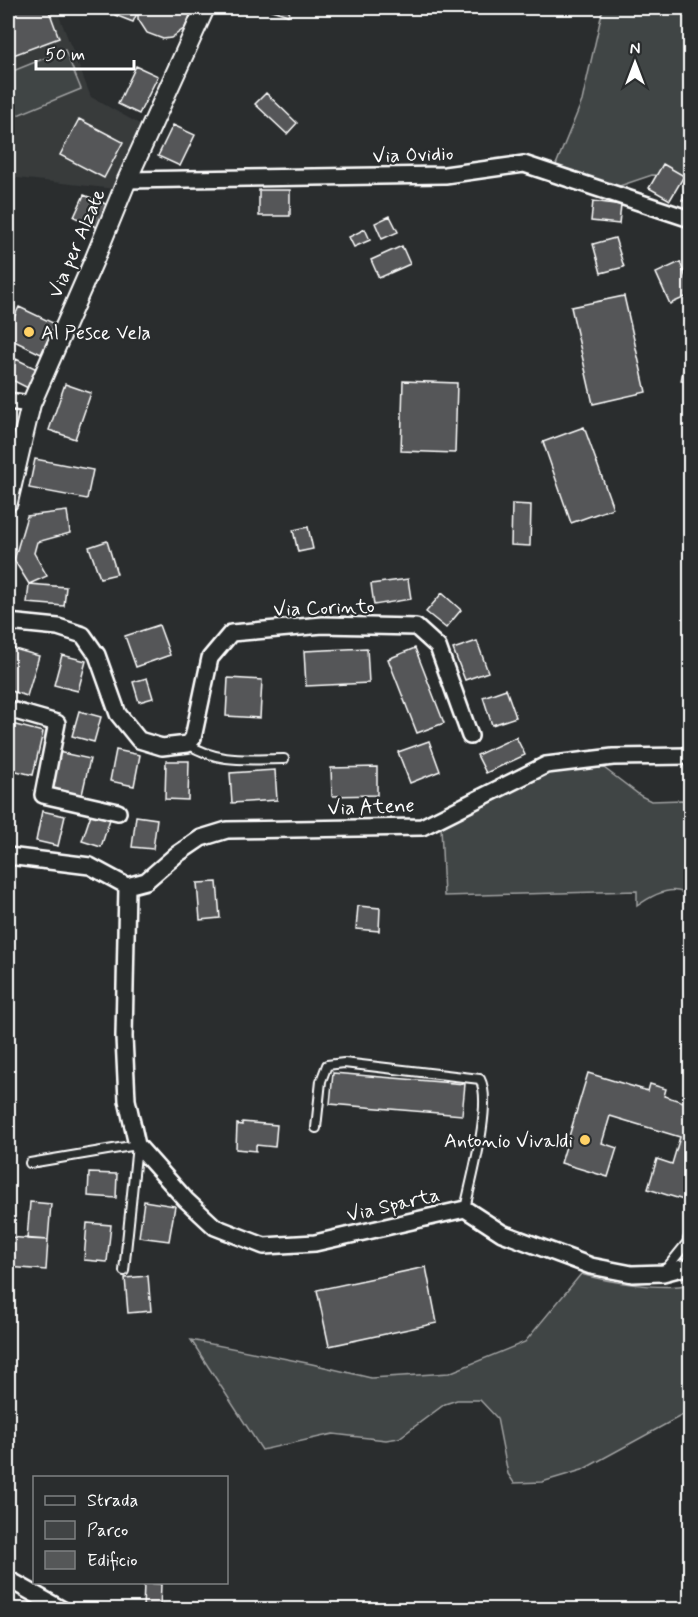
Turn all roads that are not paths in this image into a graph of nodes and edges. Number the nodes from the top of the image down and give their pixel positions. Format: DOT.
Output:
graph roads {
  1 [pos="205,8"];
  2 [pos="127,180"];
  3 [pos="690,219"];
  4 [pos="8,401"];
  5 [pos="31,404"];
  6 [pos="8,502"];
  7 [pos="8,622"];
  8 [pos="8,709"];
  9 [pos="470,736"];
  10 [pos="188,744"];
  11 [pos="690,756"];
  12 [pos="284,759"];
  13 [pos="118,812"];
  14 [pos="8,856"];
  15 [pos="127,886"];
  16 [pos="316,1128"];
  17 [pos="137,1145"];
  18 [pos="30,1163"];
  19 [pos="465,1209"];
  20 [pos="690,1233"];
  21 [pos="682,1268"];
  22 [pos="124,1271"];
  23 [pos="663,1273"];
  24 [pos="8,1579"];
  25 [pos="63,1610"];
  1 -- 2 [label="street, Via per Alzate"];
  2 -- 3 [label="street, Via Ovidio"];
  2 -- 5 [label="street, Via per Alzate"];
  4 -- 5 [label="street"];
  5 -- 6 [label="street, Via per Alzate"];
  7 -- 10 [label="street"];
  8 -- 13 [label="street"];
  9 -- 10 [label="street, Via Corinto"];
  10 -- 12 [label="lane"];
  11 -- 15 [label="street, Via Atene"];
  14 -- 15 [label="street"];
  15 -- 17 [label="street, Via Sparta"];
  16 -- 19 [label="lane"];
  17 -- 18 [label="lane"];
  17 -- 19 [label="street, Via Sparta"];
  17 -- 22 [label="lane, Via Sparta"];
  19 -- 23 [label="street, Via Sparta"];
  20 -- 23 [label="lane"];
  21 -- 23 [label="street, Via Sparta"];
  24 -- 25 [label="street"];
}
